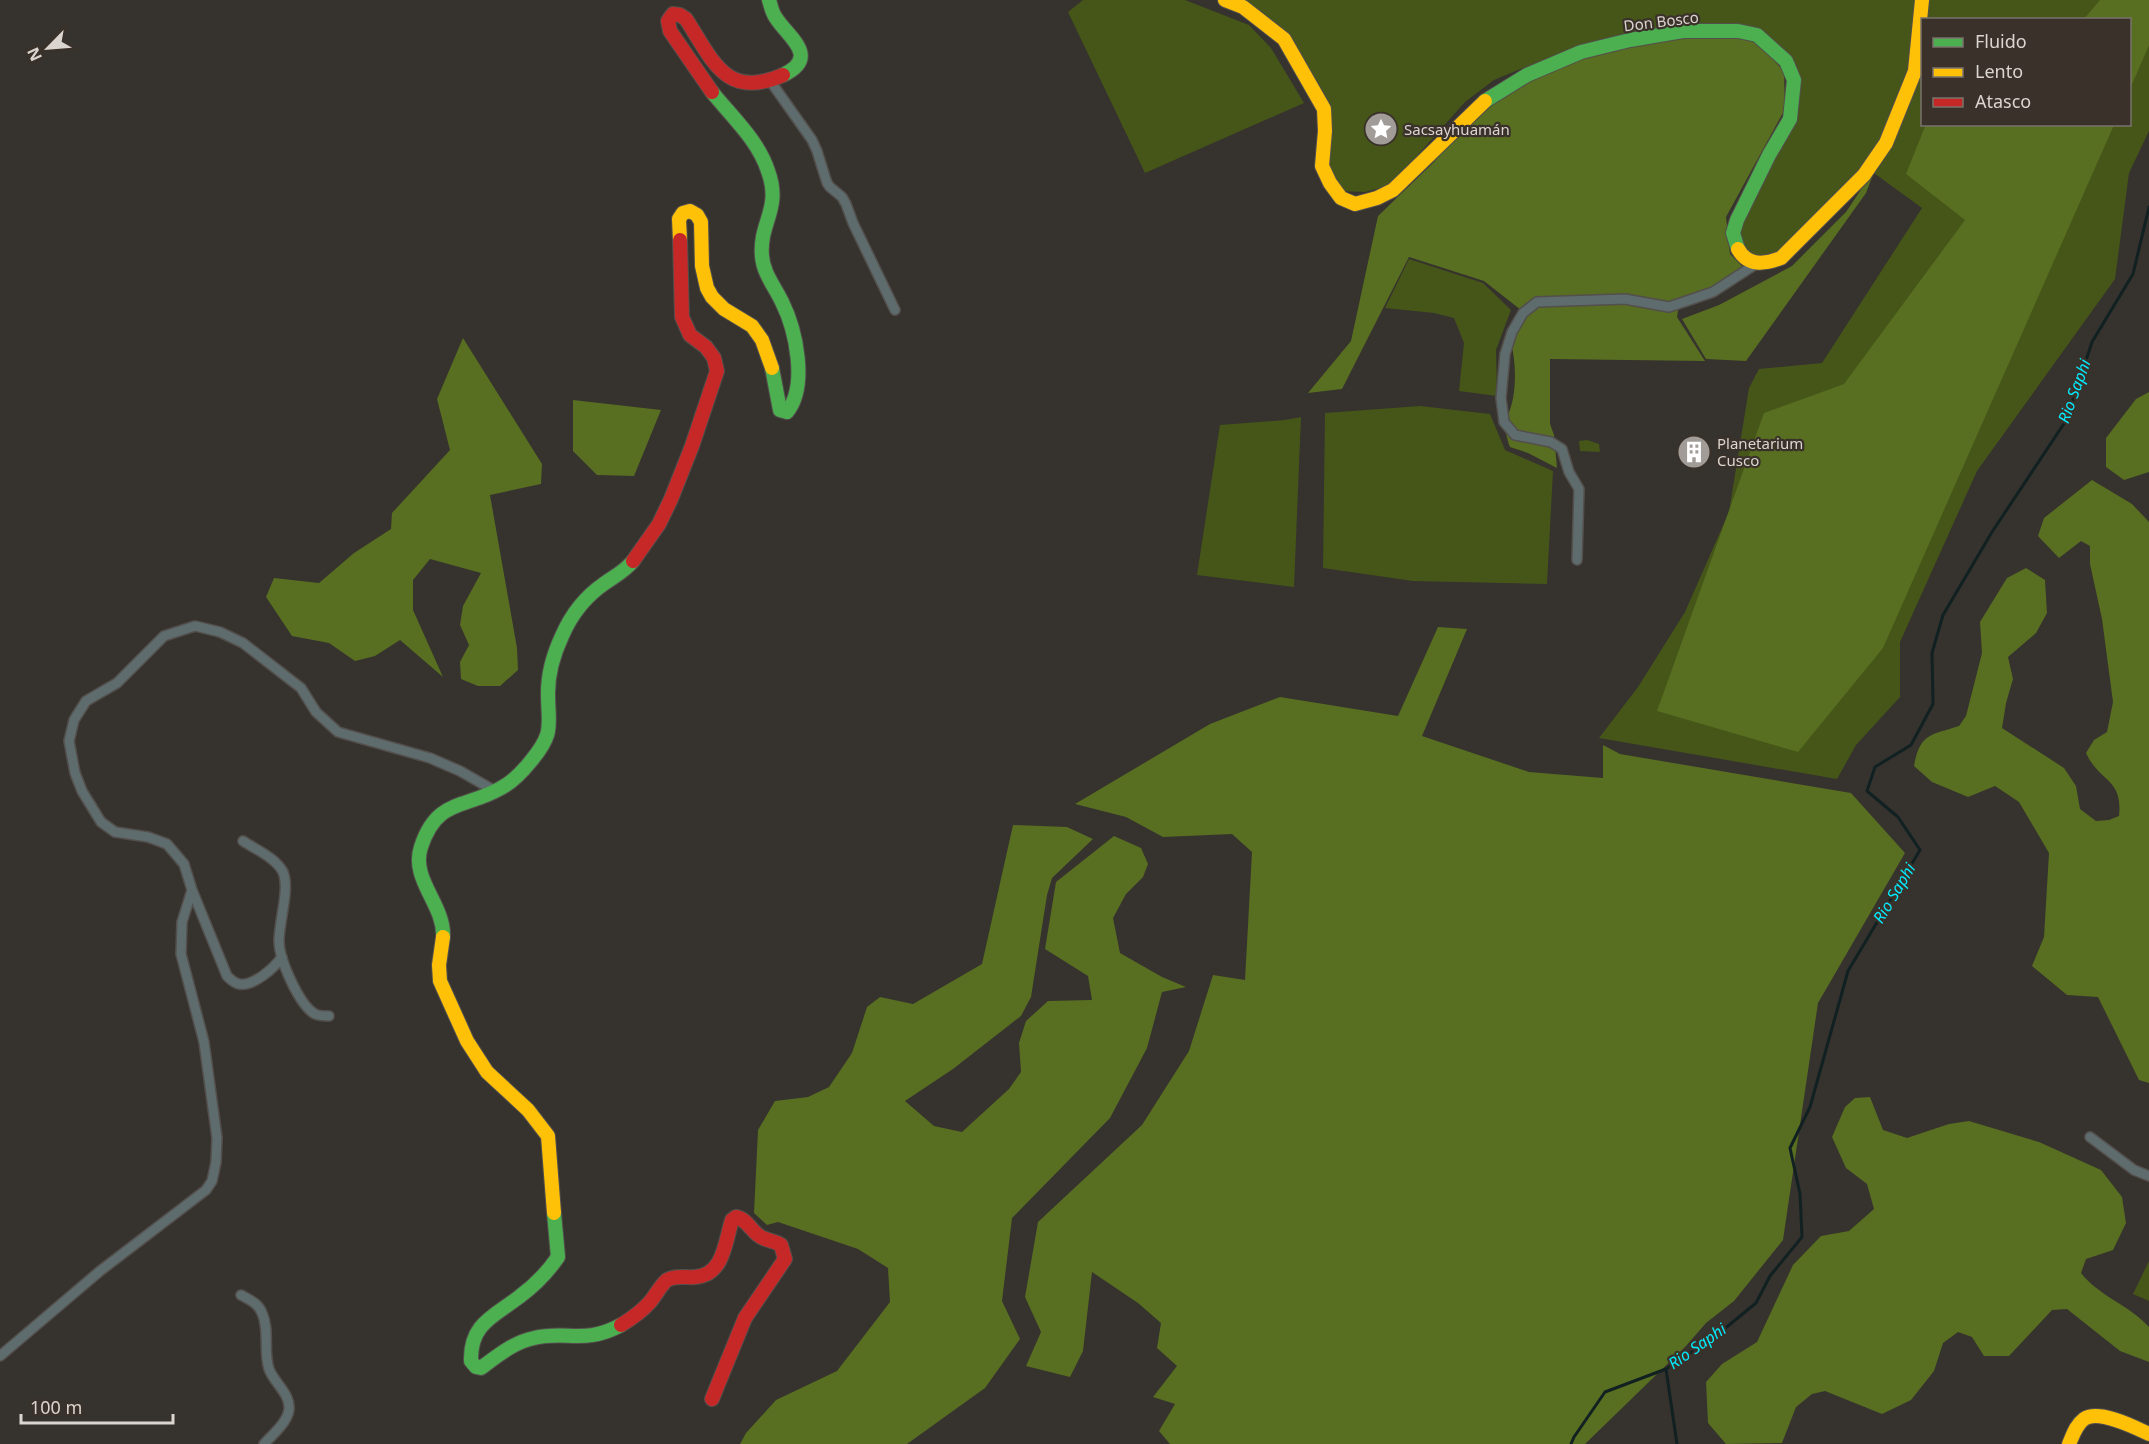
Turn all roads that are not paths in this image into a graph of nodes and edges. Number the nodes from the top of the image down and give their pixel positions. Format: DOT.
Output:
graph roads {
  1 [pos="769,0"];
  2 [pos="1225,0"];
  3 [pos="1922,0"];
  4 [pos="771,82"];
  5 [pos="1756,264"];
  6 [pos="895,310"];
  7 [pos="1577,560"];
  8 [pos="495,791"];
  9 [pos="243,841"];
  10 [pos="192,890"];
  11 [pos="282,957"];
  12 [pos="329,1016"];
  13 [pos="2090,1137"];
  14 [pos="2149,1176"];
  15 [pos="241,1295"];
  16 [pos="0,1356"];
  17 [pos="712,1399"];
  18 [pos="2149,1434"];
  19 [pos="264,1444"];
  20 [pos="2069,1444"];
  1 -- 4 [label="street"];
  2 -- 5 [label="street, Don Bosco"];
  3 -- 5 [label="street"];
  4 -- 6 [label="street"];
  4 -- 8 [label="street"];
  5 -- 7 [label="street"];
  8 -- 10 [label="street"];
  8 -- 17 [label="street"];
  9 -- 11 [label="street"];
  10 -- 11 [label="street"];
  10 -- 16 [label="street"];
  11 -- 12 [label="street"];
  13 -- 14 [label="street"];
  15 -- 19 [label="street"];
  18 -- 20 [label="street"];
}
